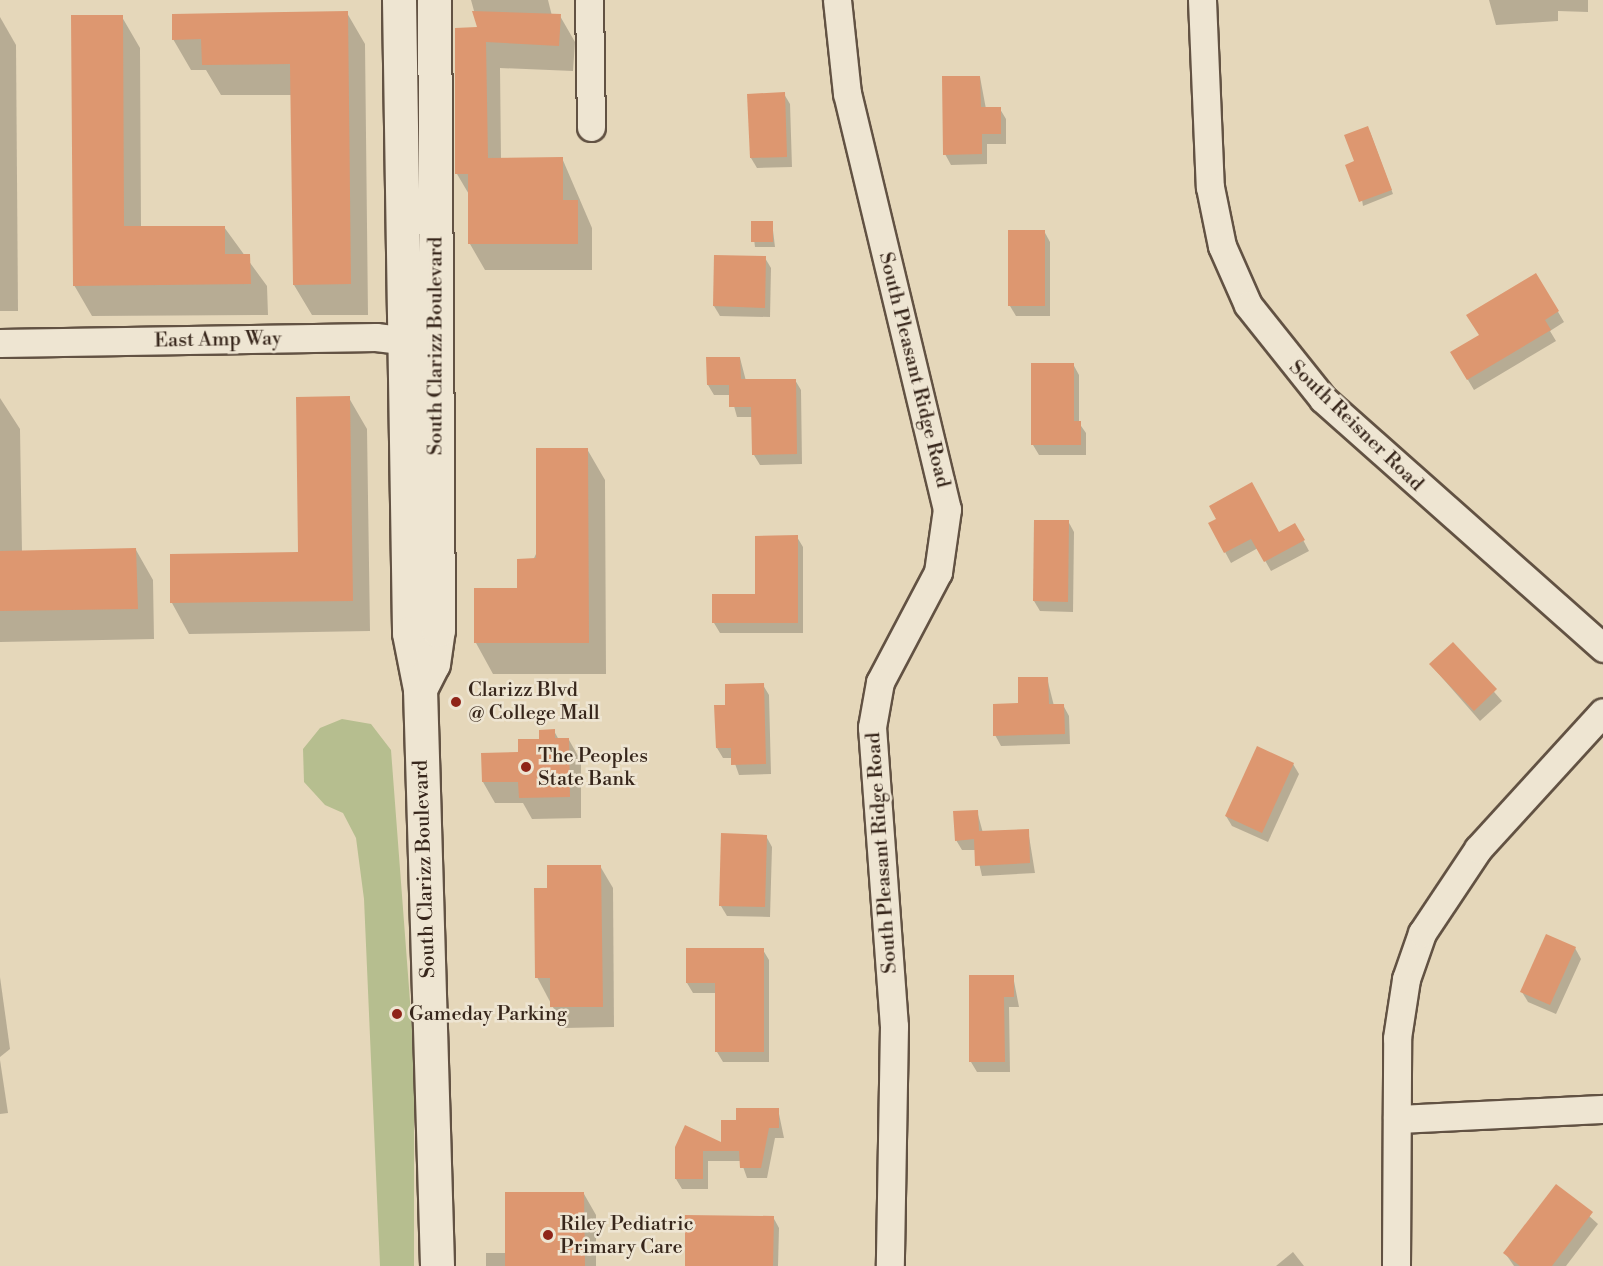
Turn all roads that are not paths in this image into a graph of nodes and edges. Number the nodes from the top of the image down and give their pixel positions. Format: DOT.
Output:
graph roads {
  1 [pos="399,0"];
  2 [pos="434,0"];
  3 [pos="589,0"];
  4 [pos="837,0"];
  5 [pos="1202,0"];
  6 [pos="591,127"];
  7 [pos="403,340"];
  8 [pos="0,343"];
  9 [pos="436,345"];
  10 [pos="1603,648"];
  11 [pos="420,689"];
  12 [pos="1603,712"];
  13 [pos="1603,1108"];
  14 [pos="1397,1119"];
  15 [pos="437,1266"];
  16 [pos="891,1266"];
  17 [pos="1396,1266"];
  1 -- 7 [label="street, South Clarizz Boulevard"];
  2 -- 9 [label="street, South Clarizz Boulevard"];
  3 -- 6 [label="street"];
  4 -- 16 [label="street, South Pleasant Ridge Road"];
  5 -- 10 [label="street, South Reisner Road"];
  7 -- 8 [label="street, East Amp Way"];
  7 -- 9 [label="street, East Amp Way"];
  7 -- 11 [label="street, South Clarizz Boulevard"];
  9 -- 11 [label="street, South Clarizz Boulevard"];
  11 -- 15 [label="street, South Clarizz Boulevard"];
  12 -- 14 [label="street"];
  13 -- 14 [label="street"];
  14 -- 17 [label="street"];
}
